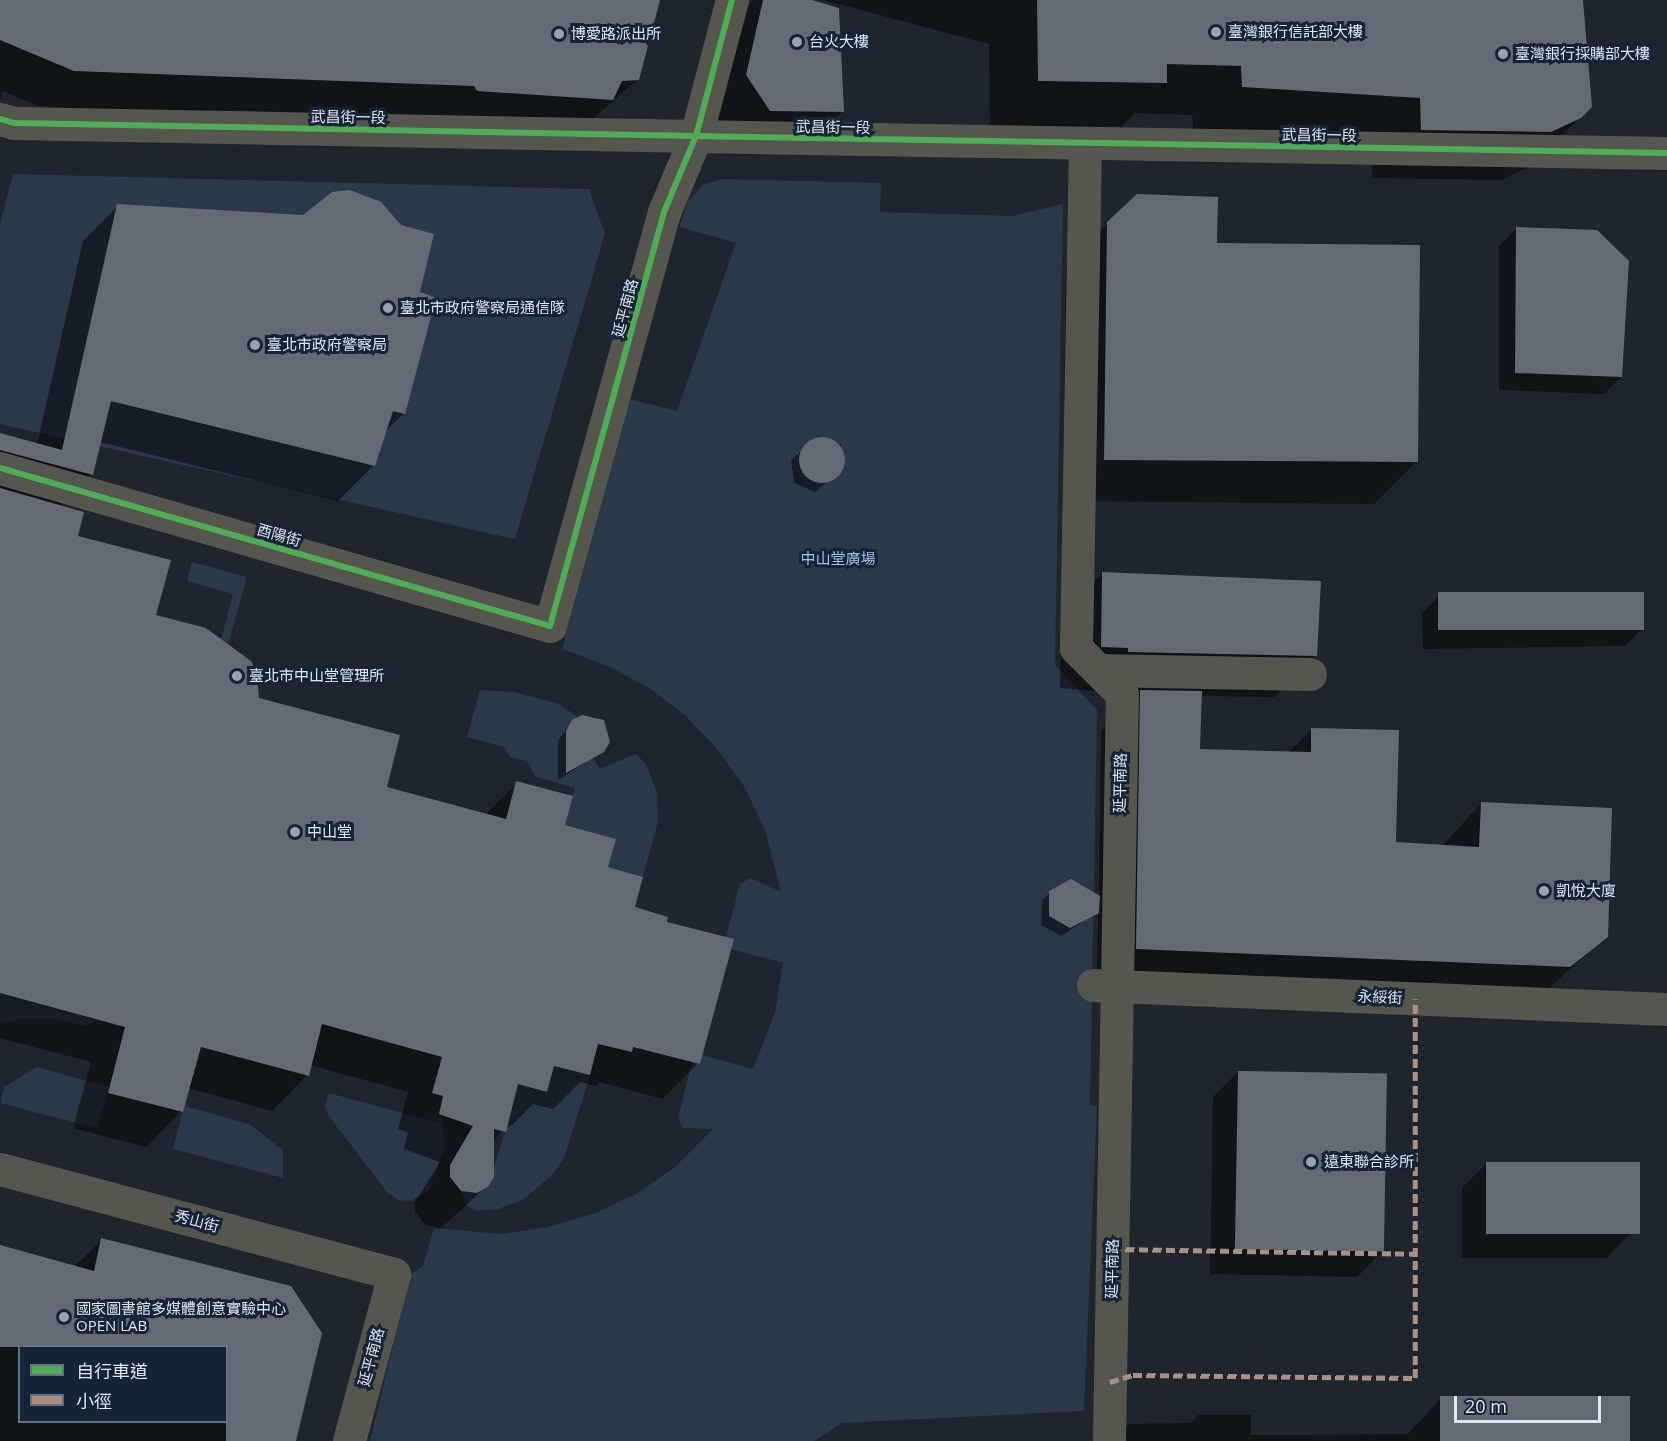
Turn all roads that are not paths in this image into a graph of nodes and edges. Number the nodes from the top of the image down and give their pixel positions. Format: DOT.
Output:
graph roads {
  1 [pos="732,0"];
  2 [pos="0,119"];
  3 [pos="696,136"];
  4 [pos="1085,143"];
  5 [pos="1667,153"];
  6 [pos="0,468"];
  7 [pos="550,626"];
  8 [pos="1099,670"];
  9 [pos="1310,674"];
  10 [pos="1105,986"];
  11 [pos="1667,1009"];
  12 [pos="0,1169"];
  13 [pos="394,1274"];
  14 [pos="349,1441"];
  15 [pos="1109,1441"];
  1 -- 3 [label="street, 延平南路"];
  2 -- 3 [label="street, 武昌街一段"];
  3 -- 4 [label="street, 武昌街一段"];
  3 -- 7 [label="street, 延平南路"];
  4 -- 5 [label="street, 武昌街一段"];
  4 -- 8 [label="street, 延平南路"];
  6 -- 7 [label="street, 酉陽街"];
  8 -- 9 [label="street"];
  8 -- 10 [label="street, 延平南路"];
  10 -- 11 [label="street, 永綏街"];
  10 -- 15 [label="street, 延平南路"];
  12 -- 13 [label="street, 秀山街"];
  13 -- 14 [label="street, 延平南路"];
}
